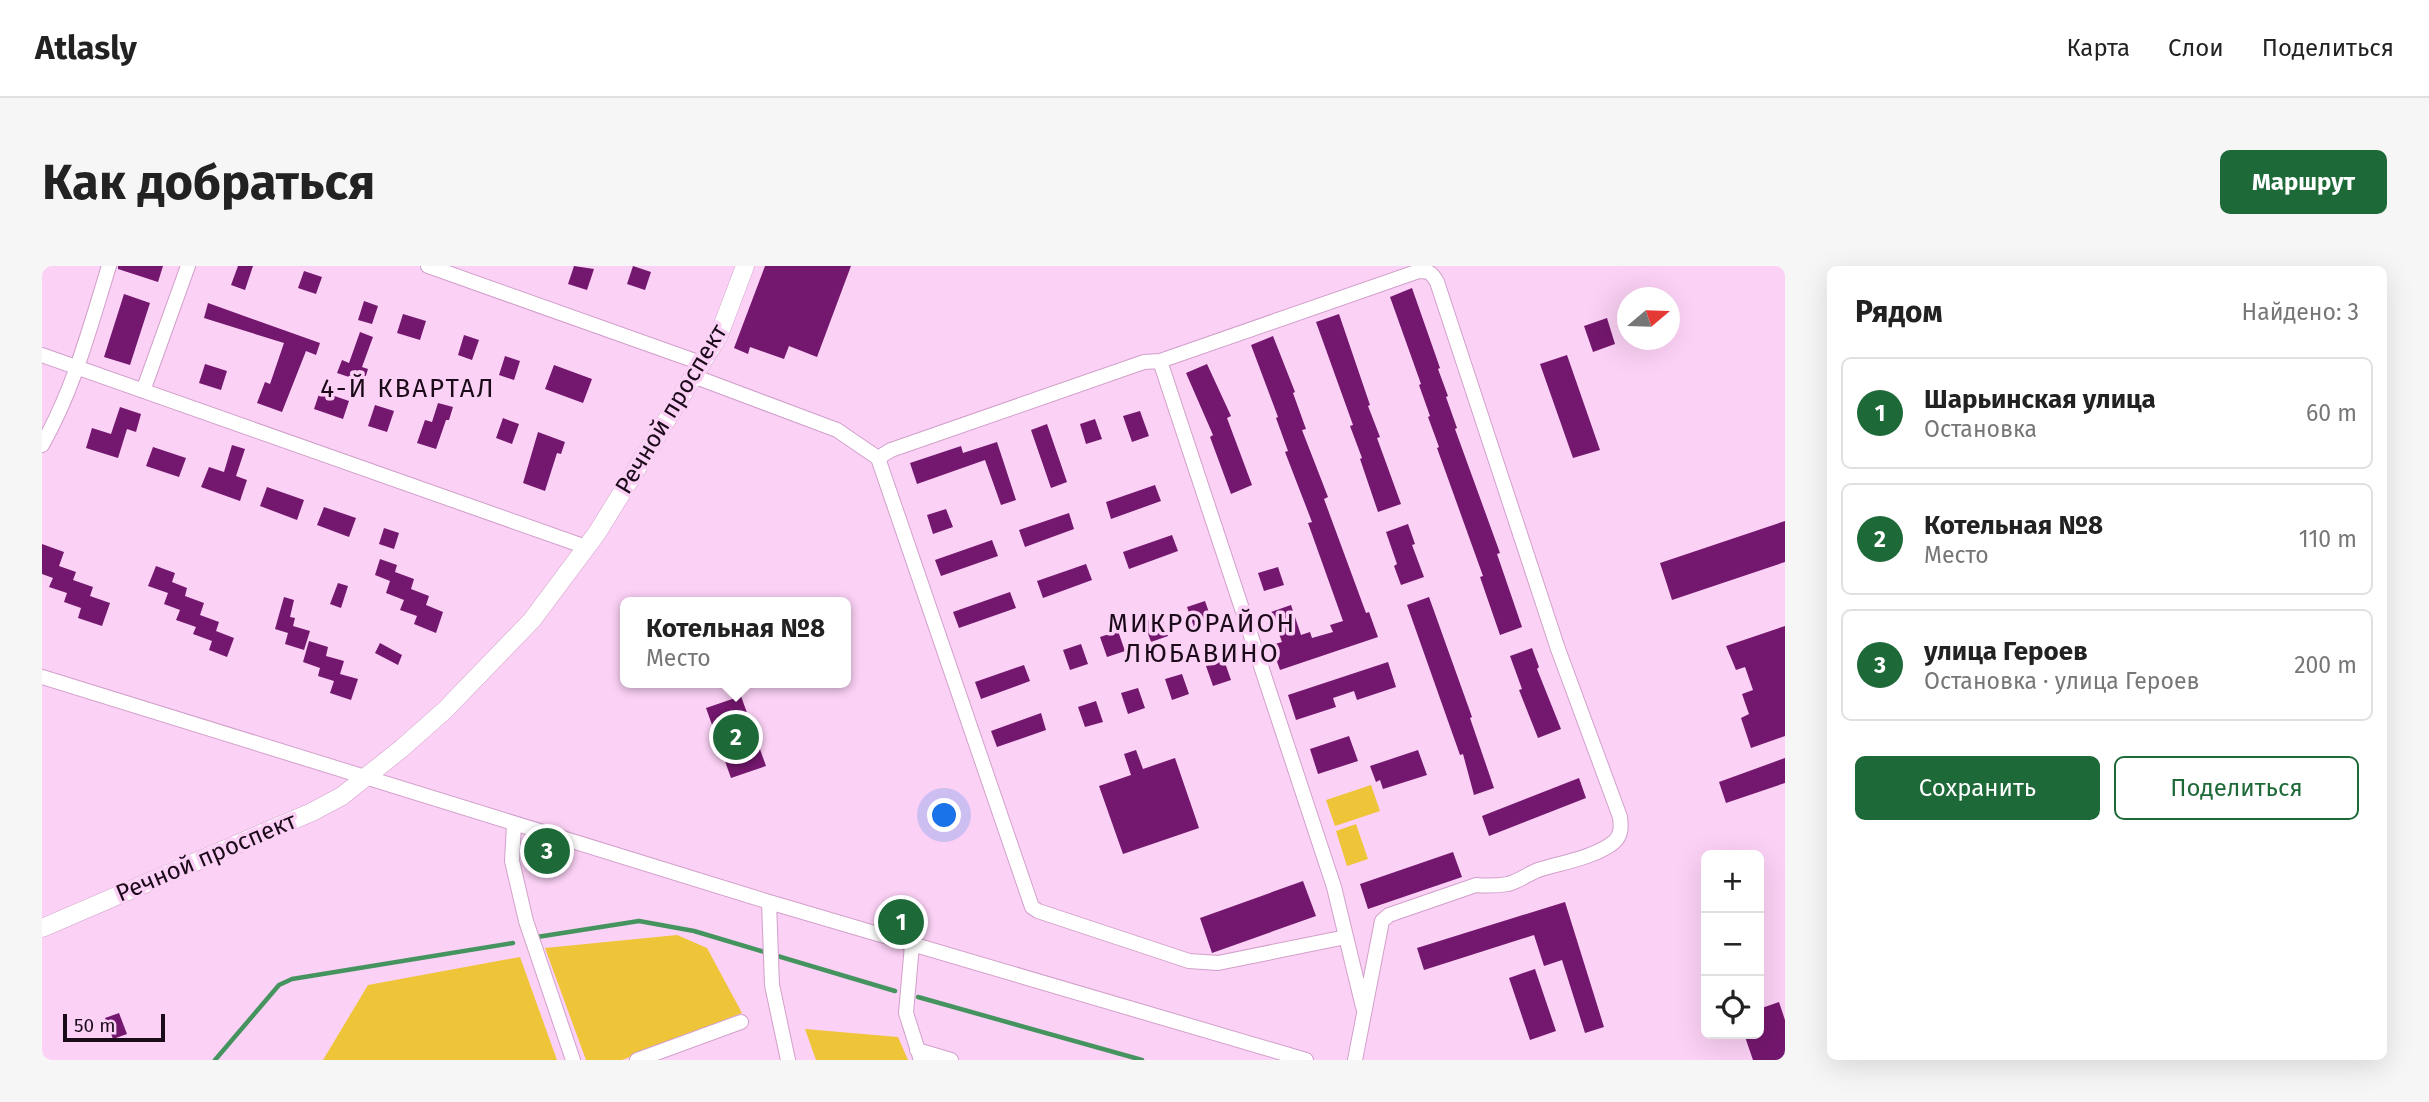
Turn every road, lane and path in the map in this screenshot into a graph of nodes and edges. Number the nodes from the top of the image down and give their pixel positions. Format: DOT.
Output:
graph roads {
  1 [pos="109,266"];
  2 [pos="188,266"];
  3 [pos="428,266"];
  4 [pos="745,266"];
  5 [pos="42,355"];
  6 [pos="1160,361"];
  7 [pos="78,368"];
  8 [pos="697,370"];
  9 [pos="143,391"];
  10 [pos="42,445"];
  11 [pos="878,458"];
  12 [pos="586,547"];
  13 [pos="42,677"];
  14 [pos="366,779"];
  15 [pos="514,825"];
  16 [pos="769,902"];
  17 [pos="42,928"];
  18 [pos="1346,937"];
  19 [pos="912,945"];
  20 [pos="1364,1012"];
  21 [pos="741,1022"];
  22 [pos="919,1055"];
  23 [pos="573,1060"];
  24 [pos="637,1060"];
  25 [pos="788,1060"];
  26 [pos="951,1060"];
  27 [pos="1306,1060"];
  28 [pos="1355,1060"];
  1 -- 7 [label="street"];
  2 -- 9 [label="street"];
  3 -- 8 [label="street"];
  4 -- 8 [label="street, Речной проспект"];
  5 -- 7 [label="street"];
  6 -- 11 [label="street"];
  6 -- 18 [label="street"];
  6 -- 20 [label="street"];
  7 -- 9 [label="street"];
  7 -- 10 [label="street"];
  8 -- 11 [label="street"];
  8 -- 12 [label="street, Речной проспект"];
  9 -- 12 [label="street"];
  11 -- 18 [label="street"];
  12 -- 14 [label="street, Речной проспект"];
  13 -- 14 [label="street"];
  14 -- 15 [label="street"];
  14 -- 17 [label="street, Речной проспект"];
  15 -- 16 [label="street"];
  15 -- 23 [label="street"];
  16 -- 19 [label="street"];
  16 -- 25 [label="street"];
  18 -- 20 [label="street"];
  19 -- 22 [label="street"];
  19 -- 27 [label="street"];
  20 -- 28 [label="street"];
  21 -- 24 [label="street"];
  22 -- 26 [label="street"];
}
